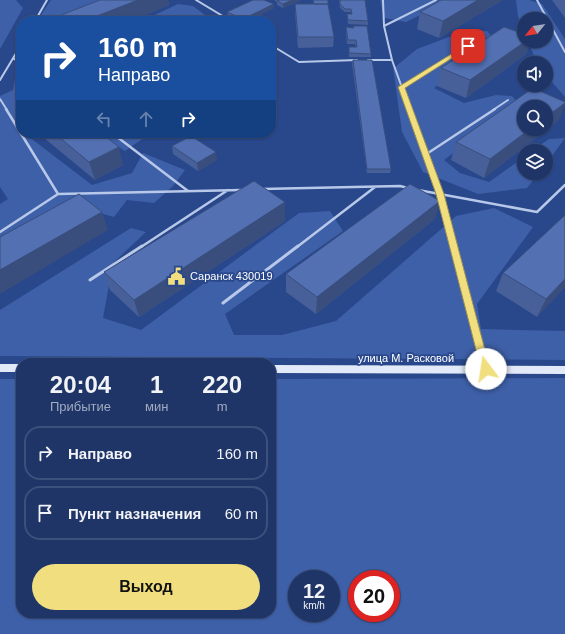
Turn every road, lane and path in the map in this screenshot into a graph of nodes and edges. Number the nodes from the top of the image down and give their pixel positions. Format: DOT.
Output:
graph roads {
  1 [pos="48,0"];
  2 [pos="196,0"];
  3 [pos="383,0"];
  4 [pos="436,0"];
  5 [pos="537,0"];
  6 [pos="38,16"];
  7 [pos="223,16"];
  8 [pos="384,26"];
  9 [pos="482,38"];
  10 [pos="276,48"];
  11 [pos="565,52"];
  12 [pos="16,53"];
  13 [pos="13,58"];
  14 [pos="16,60"];
  15 [pos="392,60"];
  16 [pos="0,80"];
  17 [pos="401,87"];
  18 [pos="0,99"];
  19 [pos="508,100"];
  20 [pos="16,125"];
  21 [pos="24,138"];
  22 [pos="119,138"];
  23 [pos="426,155"];
  24 [pos="565,185"];
  25 [pos="376,187"];
  26 [pos="259,189"];
  27 [pos="228,190"];
  28 [pos="244,190"];
  29 [pos="188,191"];
  30 [pos="58,194"];
  31 [pos="440,194"];
  32 [pos="0,232"];
  33 [pos="90,280"];
  34 [pos="223,303"];
  35 [pos="0,368"];
  36 [pos="16,368"];
  37 [pos="276,369"];
  38 [pos="486,369"];
  39 [pos="565,370"];
  1 -- 6 [label="lane"];
  2 -- 7 [label="lane"];
  3 -- 8 [label="lane"];
  4 -- 8 [label="lane"];
  5 -- 11 [label="lane"];
  8 -- 15 [label="lane"];
  9 -- 17 [label="lane"];
  10 -- 15 [label="lane"];
  12 -- 13 [label="lane"];
  13 -- 14 [label="lane"];
  13 -- 16 [label="lane"];
  15 -- 17 [label="lane"];
  17 -- 23 [label="lane"];
  18 -- 20 [label="lane"];
  19 -- 23 [label="lane"];
  21 -- 30 [label="lane"];
  22 -- 29 [label="lane"];
  23 -- 31 [label="lane"];
  24 -- 31 [label="lane"];
  25 -- 26 [label="lane"];
  25 -- 31 [label="lane"];
  25 -- 34 [label="lane"];
  27 -- 28 [label="lane"];
  27 -- 29 [label="lane"];
  27 -- 33 [label="lane"];
  29 -- 30 [label="lane"];
  30 -- 32 [label="lane"];
  31 -- 38 [label="lane"];
  35 -- 36 [label="street"];
  37 -- 38 [label="street, улица М. Расковой"];
  38 -- 39 [label="street, улица М. Расковой"];
}
